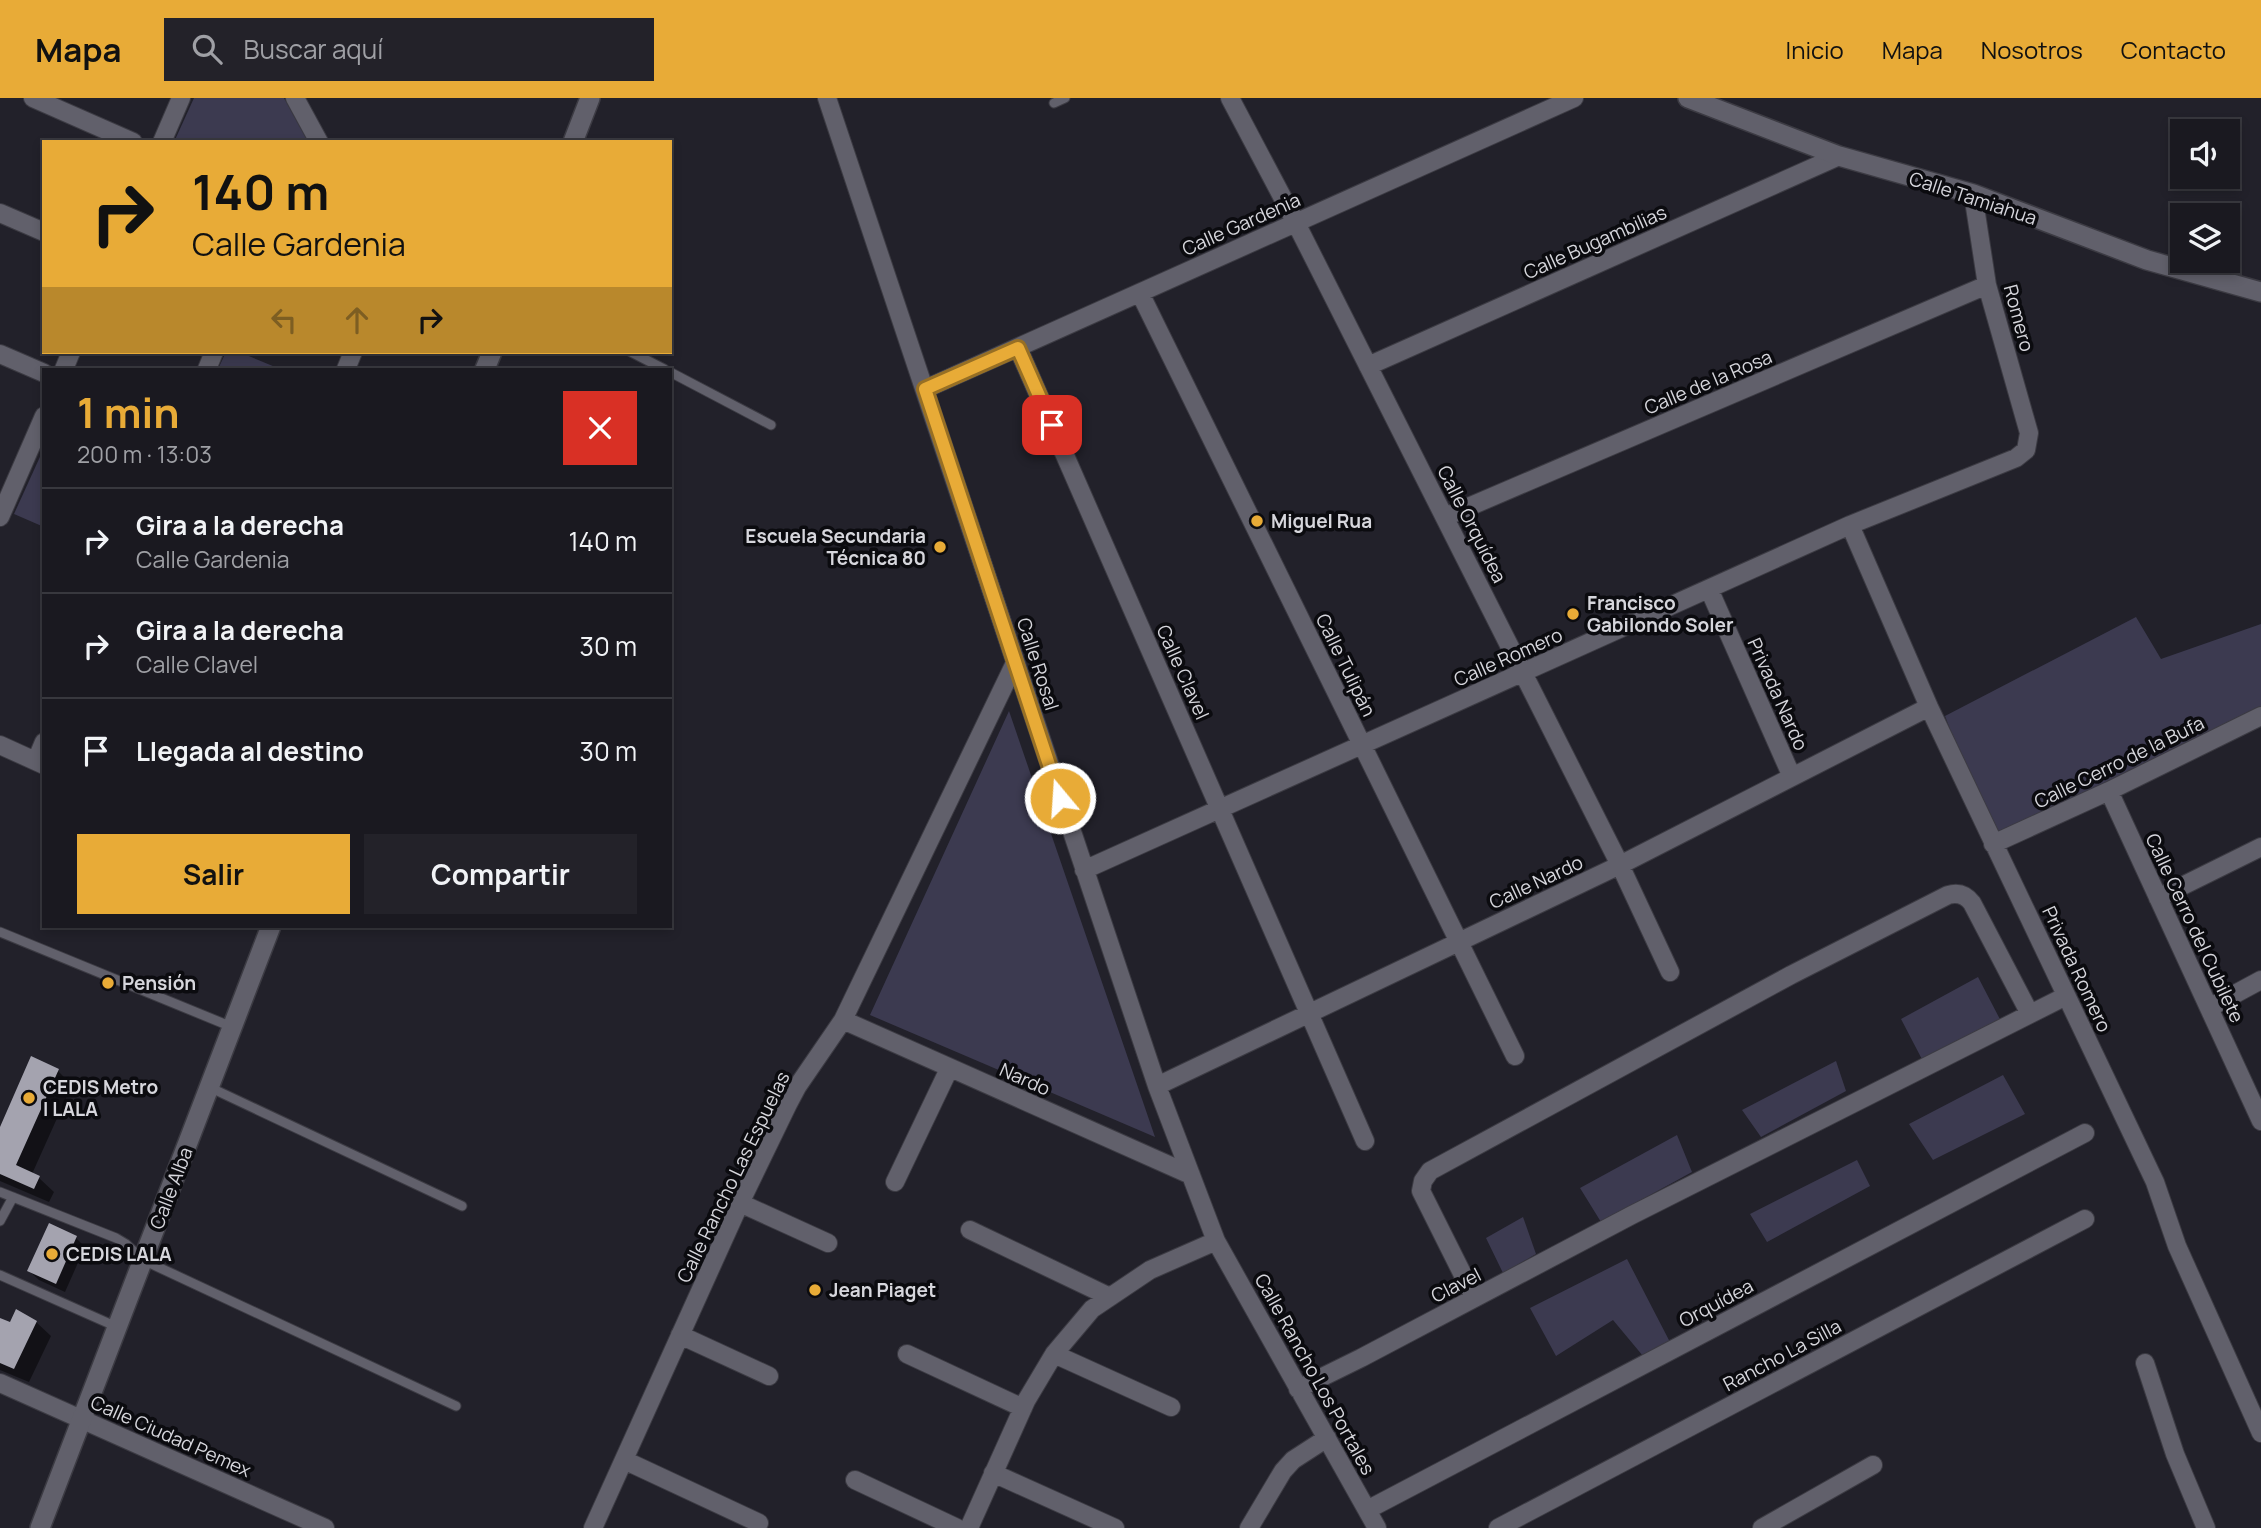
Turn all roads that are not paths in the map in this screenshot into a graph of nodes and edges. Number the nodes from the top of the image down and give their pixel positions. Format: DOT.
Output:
graph roads {
  1 [pos="33,98"];
  2 [pos="181,98"];
  3 [pos="295,98"];
  4 [pos="590,98"];
  5 [pos="827,98"];
  6 [pos="1065,98"];
  7 [pos="1230,98"];
  8 [pos="1574,98"];
  9 [pos="1688,98"];
  10 [pos="1054,103"];
  11 [pos="128,140"];
  12 [pos="163,140"];
  13 [pos="318,140"];
  14 [pos="574,140"];
  15 [pos="1839,156"];
  16 [pos="1973,194"];
  17 [pos="0,213"];
  18 [pos="1296,223"];
  19 [pos="42,231"];
  20 [pos="1987,285"];
  21 [pos="2261,292"];
  22 [pos="1140,293"];
  23 [pos="1018,348"];
  24 [pos="0,354"];
  25 [pos="635,354"];
  26 [pos="1368,366"];
  27 [pos="662,368"];
  28 [pos="42,372"];
  29 [pos="672,373"];
  30 [pos="925,389"];
  31 [pos="42,420"];
  32 [pos="771,425"];
  33 [pos="2026,450"];
  34 [pos="2,504"];
  35 [pos="1444,517"];
  36 [pos="1850,525"];
  37 [pos="1709,589"];
  38 [pos="1015,663"];
  39 [pos="1523,673"];
  40 [pos="1928,707"];
  41 [pos="2261,716"];
  42 [pos="0,745"];
  43 [pos="1362,746"];
  44 [pos="40,763"];
  45 [pos="1793,777"];
  46 [pos="2109,791"];
  47 [pos="1220,809"];
  48 [pos="1993,844"];
  49 [pos="2261,847"];
  50 [pos="1620,865"];
  51 [pos="1084,870"];
  52 [pos="2158,898"];
  53 [pos="270,928"];
  54 [pos="0,932"];
  55 [pos="1458,943"];
  56 [pos="1670,972"];
  57 [pos="2261,981"];
  58 [pos="2066,996"];
  59 [pos="2209,1007"];
  60 [pos="1310,1014"];
  61 [pos="2030,1014"];
  62 [pos="843,1020"];
  63 [pos="232,1027"];
  64 [pos="1515,1056"];
  65 [pos="949,1069"];
  66 [pos="1157,1086"];
  67 [pos="209,1087"];
  68 [pos="2260,1115"];
  69 [pos="2085,1133"];
  70 [pos="1365,1142"];
  71 [pos="1191,1175"];
  72 [pos="895,1182"];
  73 [pos="0,1192"];
  74 [pos="13,1198"];
  75 [pos="740,1203"];
  76 [pos="463,1206"];
  77 [pos="2085,1219"];
  78 [pos="0,1221"];
  79 [pos="970,1230"];
  80 [pos="1216,1241"];
  81 [pos="828,1243"];
  82 [pos="143,1260"];
  83 [pos="0,1275"];
  84 [pos="1110,1297"];
  85 [pos="1475,1297"];
  86 [pos="117,1327"];
  87 [pos="680,1335"];
  88 [pos="907,1354"];
  89 [pos="1054,1354"];
  90 [pos="2146,1363"];
  91 [pos="769,1376"];
  92 [pos="0,1383"];
  93 [pos="1297,1389"];
  94 [pos="456,1406"];
  95 [pos="1171,1407"];
  96 [pos="1023,1408"];
  97 [pos="82,1419"];
  98 [pos="2261,1433"];
  99 [pos="1326,1438"];
  100 [pos="624,1460"];
  101 [pos="1872,1465"];
  102 [pos="993,1473"];
  103 [pos="855,1480"];
  104 [pos="1367,1510"];
  105 [pos="759,1523"];
  106 [pos="40,1528"];
  107 [pos="325,1528"];
  108 [pos="593,1528"];
  109 [pos="957,1528"];
  110 [pos="969,1528"];
  111 [pos="1115,1528"];
  112 [pos="1249,1528"];
  113 [pos="1377,1528"];
  114 [pos="1497,1528"];
  115 [pos="1762,1528"];
  116 [pos="2206,1528"];
  1 -- 11 [label="street"];
  2 -- 12 [label="street"];
  3 -- 13 [label="street"];
  4 -- 14 [label="street"];
  5 -- 30 [label="street, Calle Rosal"];
  6 -- 10 [label="lane"];
  7 -- 18 [label="street, Calle Orquídea"];
  8 -- 18 [label="street, Calle Gardenia"];
  9 -- 15 [label="street, Calle Tamiahua"];
  15 -- 16 [label="street, Calle Tamiahua"];
  15 -- 26 [label="street, Calle Bugambilias"];
  16 -- 20 [label="street, Romero"];
  16 -- 21 [label="street, Calle Tamiahua"];
  17 -- 19 [label="street"];
  18 -- 22 [label="street, Calle Gardenia"];
  18 -- 26 [label="street, Calle Orquídea"];
  20 -- 33 [label="street, Romero"];
  20 -- 35 [label="street, Calle de la Rosa"];
  22 -- 23 [label="street, Calle Gardenia"];
  22 -- 43 [label="street, Calle Tulipán"];
  23 -- 30 [label="street, Calle Gardenia"];
  23 -- 47 [label="street, Calle Clavel"];
  24 -- 28 [label="street"];
  25 -- 27 [label="lane"];
  26 -- 35 [label="street, Calle Orquídea"];
  29 -- 32 [label="lane"];
  30 -- 38 [label="street, Calle Rosal"];
  31 -- 34 [label="street"];
  33 -- 36 [label="street, Calle Romero"];
  35 -- 39 [label="street, Calle Orquídea"];
  36 -- 37 [label="street, Calle Romero"];
  36 -- 40 [label="street, Privada Romero"];
  37 -- 39 [label="street, Calle Romero"];
  37 -- 45 [label="street, Privada Nardo"];
  38 -- 51 [label="street, Calle Rosal"];
  38 -- 62 [label="street, Calle Rancho Las Espuelas"];
  39 -- 43 [label="street, Calle Romero"];
  39 -- 50 [label="street, Calle Orquídea"];
  40 -- 45 [label="street, Calle Nardo"];
  40 -- 48 [label="street, Privada Romero"];
  41 -- 46 [label="street, Calle Cerro de la Bufa"];
  42 -- 44 [label="street"];
  43 -- 47 [label="street, Calle Romero"];
  43 -- 55 [label="street, Calle Tulipán"];
  45 -- 50 [label="street, Calle Nardo"];
  46 -- 48 [label="street, Calle Cerro de la Bufa"];
  46 -- 52 [label="street, Calle Cerro del Cubilete"];
  47 -- 51 [label="street, Calle Romero"];
  47 -- 60 [label="street, Calle Clavel"];
  48 -- 58 [label="street, Privada Romero"];
  49 -- 52 [label="street"];
  50 -- 55 [label="street, Calle Nardo"];
  50 -- 56 [label="street, Calle Orquídea"];
  51 -- 66 [label="street, Calle Rosal"];
  52 -- 59 [label="street, Calle Cerro del Cubilete"];
  53 -- 63 [label="street, Calle Alba"];
  54 -- 63 [label="lane"];
  55 -- 60 [label="street, Calle Nardo"];
  55 -- 64 [label="street, Calle Tulipán"];
  57 -- 59 [label="street"];
  58 -- 61 [label="street, Clavel"];
  58 -- 98 [label="street, Privada Romero"];
  59 -- 68 [label="street, Calle Cerro del Cubilete"];
  60 -- 66 [label="street, Calle Nardo"];
  60 -- 70 [label="street, Calle Clavel"];
  61 -- 85 [label="street, Clavel"];
  61 -- 85 [label="street"];
  62 -- 65 [label="street, Nardo"];
  62 -- 75 [label="street, Calle Rancho Las Espuelas"];
  63 -- 67 [label="street, Calle Alba"];
  65 -- 71 [label="street, Nardo"];
  65 -- 72 [label="street"];
  66 -- 71 [label="street, Calle Rosal"];
  67 -- 76 [label="lane"];
  67 -- 82 [label="street, Calle Alba"];
  69 -- 104 [label="street, Orquídea"];
  71 -- 80 [label="street, Calle Rosal"];
  73 -- 74 [label="lane"];
  74 -- 78 [label="lane"];
  74 -- 82 [label="lane"];
  75 -- 81 [label="street"];
  75 -- 87 [label="street, Calle Rancho Las Espuelas"];
  77 -- 114 [label="street, Rancho La Silla"];
  79 -- 84 [label="street"];
  80 -- 84 [label="street"];
  80 -- 93 [label="street, Calle Rancho Los Portales"];
  82 -- 86 [label="street, Calle Alba"];
  82 -- 94 [label="lane"];
  83 -- 86 [label="lane"];
  84 -- 89 [label="street"];
  85 -- 93 [label="street, Clavel"];
  86 -- 97 [label="street, Calle Alba"];
  87 -- 91 [label="street"];
  87 -- 100 [label="street, Calle Rancho Las Espuelas"];
  88 -- 96 [label="street"];
  89 -- 95 [label="street"];
  89 -- 96 [label="street"];
  90 -- 116 [label="street"];
  92 -- 97 [label="street, Calle Ciudad Pemex"];
  93 -- 99 [label="street, Calle Rancho Los Portales"];
  96 -- 102 [label="street"];
  97 -- 106 [label="street, Calle Alba"];
  97 -- 107 [label="street, Calle Ciudad Pemex"];
  99 -- 104 [label="street, Calle Rancho Los Portales"];
  99 -- 112 [label="street"];
  100 -- 105 [label="street"];
  100 -- 108 [label="street, Calle Rancho Las Espuelas"];
  101 -- 115 [label="street"];
  102 -- 110 [label="street"];
  102 -- 111 [label="street"];
  103 -- 109 [label="street"];
  104 -- 113 [label="street, Calle Rancho Los Portales"];
}
